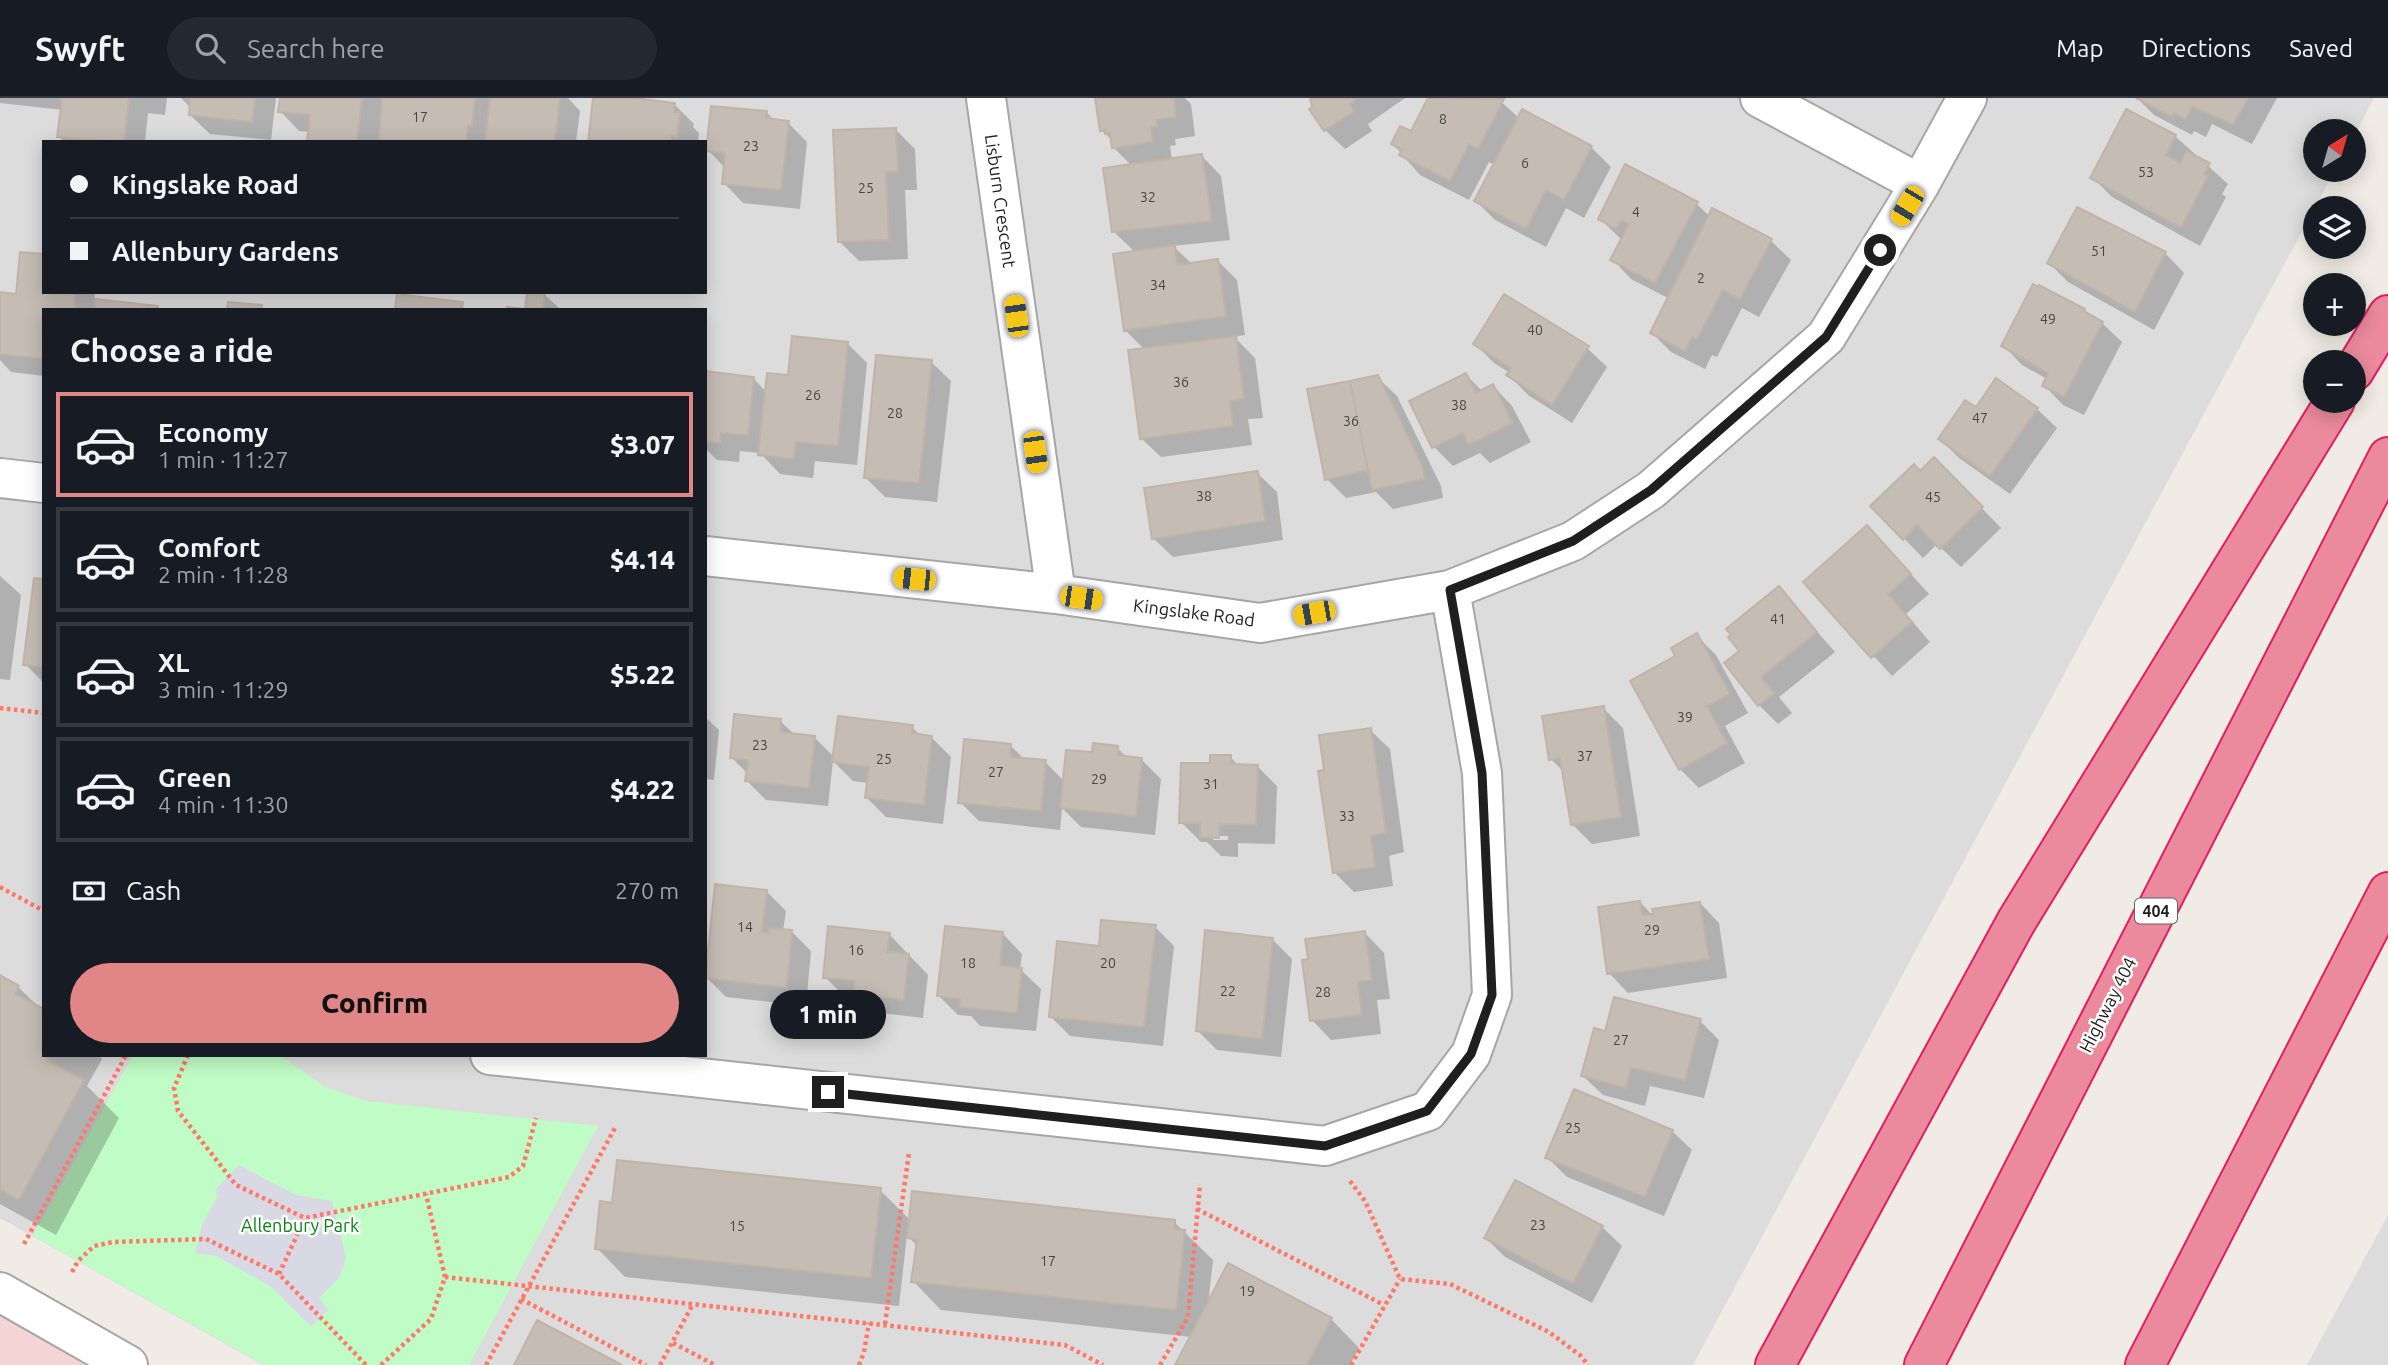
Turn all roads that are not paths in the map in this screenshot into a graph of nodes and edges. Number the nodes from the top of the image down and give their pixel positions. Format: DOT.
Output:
graph roads {
  1 [pos="986,98"];
  2 [pos="1760,98"];
  3 [pos="1967,98"];
  4 [pos="1920,184"];
  5 [pos="2388,315"];
  6 [pos="2366,351"];
  7 [pos="2328,413"];
  8 [pos="2388,457"];
  9 [pos="0,478"];
  10 [pos="42,483"];
  11 [pos="707,556"];
  12 [pos="1450,590"];
  13 [pos="1056,594"];
  14 [pos="2388,892"];
  15 [pos="507,1057"];
  16 [pos="0,1292"];
  17 [pos="128,1365"];
  18 [pos="1775,1365"];
  19 [pos="1924,1365"];
  20 [pos="2145,1365"];
  1 -- 13 [label="street, Lisburn Crescent"];
  2 -- 4 [label="street"];
  3 -- 4 [label="street, Kingslake Road"];
  4 -- 12 [label="street, Kingslake Road"];
  5 -- 6 [label="highway"];
  7 -- 18 [label="highway"];
  8 -- 19 [label="highway, Highway 404 / 404"];
  9 -- 10 [label="street"];
  11 -- 13 [label="street, Kingslake Road"];
  12 -- 13 [label="street, Kingslake Road"];
  12 -- 15 [label="street"];
  14 -- 20 [label="highway"];
  16 -- 17 [label="street"];
}
